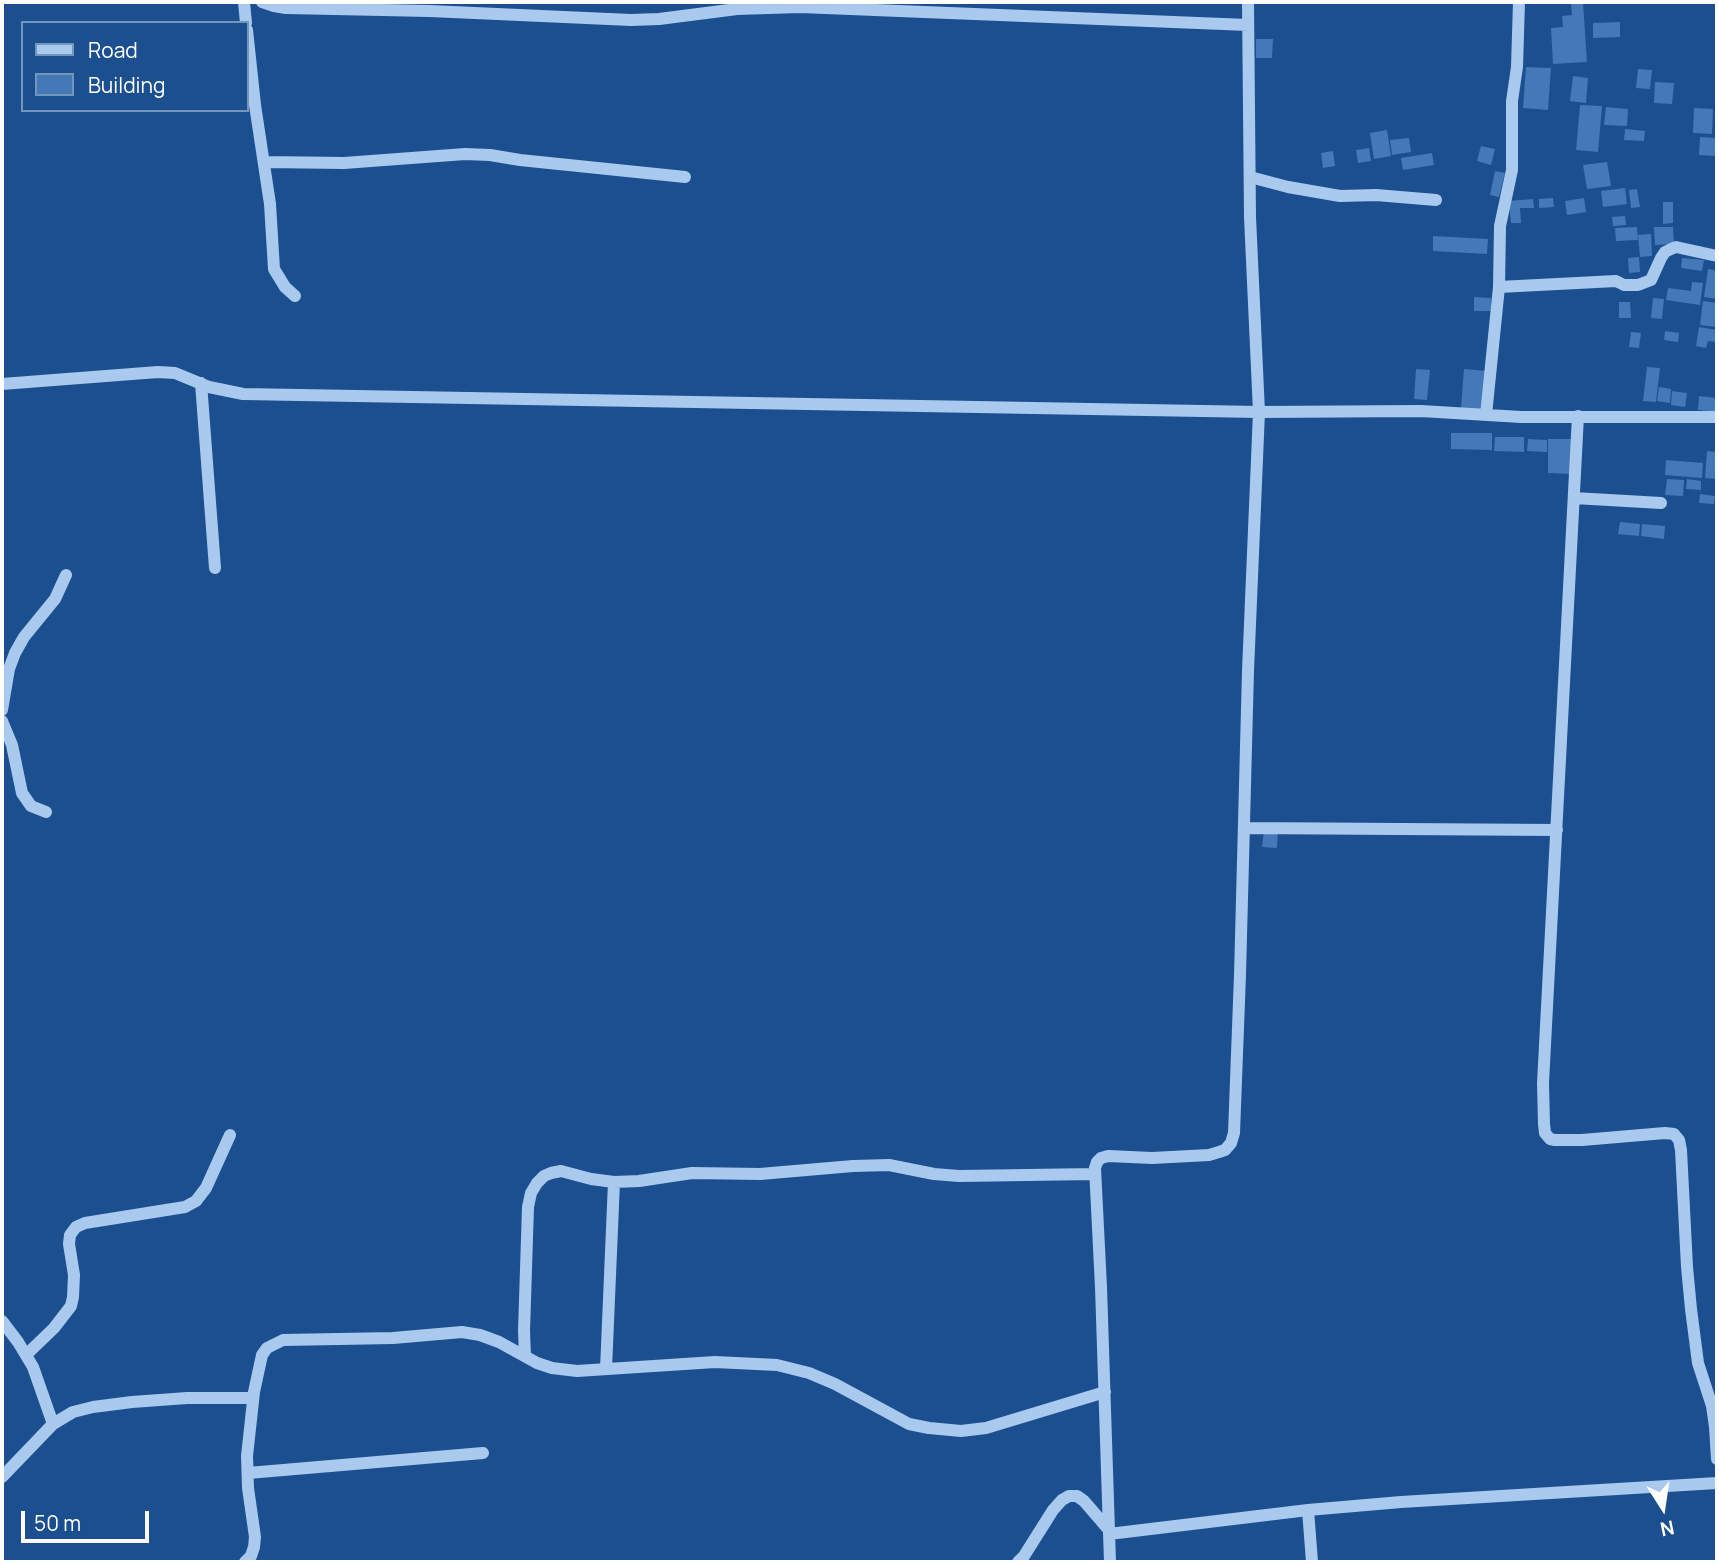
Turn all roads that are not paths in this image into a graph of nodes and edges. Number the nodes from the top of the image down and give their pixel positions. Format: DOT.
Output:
graph roads {
  1 [pos="244,2"];
  2 [pos="262,2"];
  3 [pos="1248,2"];
  4 [pos="1518,2"];
  5 [pos="246,21"];
  6 [pos="1248,25"];
  7 [pos="248,39"];
  8 [pos="265,162"];
  9 [pos="685,177"];
  10 [pos="1250,177"];
  11 [pos="1436,200"];
  12 [pos="1717,256"];
  13 [pos="1499,287"];
  14 [pos="295,296"];
  15 [pos="201,383"];
  16 [pos="2,384"];
  17 [pos="1259,412"];
  18 [pos="1486,415"];
  19 [pos="1578,416"];
  20 [pos="1717,417"];
  21 [pos="1574,498"];
  22 [pos="1661,503"];
  23 [pos="215,568"];
  24 [pos="66,575"];
  25 [pos="2,710"];
  26 [pos="2,721"];
  27 [pos="46,812"];
  28 [pos="1244,828"];
  29 [pos="1557,830"];
  30 [pos="230,1135"];
  31 [pos="1095,1174"];
  32 [pos="614,1182"];
  33 [pos="2,1321"];
  34 [pos="26,1355"];
  35 [pos="525,1356"];
  36 [pos="606,1369"];
  37 [pos="1105,1392"];
  38 [pos="253,1398"];
  39 [pos="53,1424"];
  40 [pos="483,1452"];
  41 [pos="1717,1459"];
  42 [pos="248,1473"];
  43 [pos="2,1478"];
  44 [pos="1717,1483"];
  45 [pos="1308,1510"];
  46 [pos="1109,1532"];
  47 [pos="245,1562"];
  48 [pos="1018,1562"];
  49 [pos="1110,1562"];
  50 [pos="1312,1562"];
  1 -- 5 [label="street"];
  2 -- 6 [label="street"];
  3 -- 6 [label="street"];
  4 -- 13 [label="street"];
  6 -- 10 [label="street"];
  7 -- 8 [label="street"];
  8 -- 9 [label="street"];
  8 -- 14 [label="street"];
  10 -- 11 [label="street"];
  10 -- 17 [label="street"];
  12 -- 13 [label="street"];
  13 -- 18 [label="street"];
  15 -- 16 [label="street"];
  15 -- 17 [label="street"];
  15 -- 23 [label="street"];
  17 -- 18 [label="street"];
  17 -- 28 [label="street"];
  18 -- 19 [label="street"];
  19 -- 20 [label="street"];
  19 -- 21 [label="street"];
  21 -- 22 [label="street"];
  21 -- 29 [label="street"];
  24 -- 25 [label="street"];
  26 -- 27 [label="street"];
  28 -- 29 [label="street"];
  28 -- 31 [label="street"];
  29 -- 41 [label="street"];
  30 -- 34 [label="street"];
  31 -- 32 [label="street"];
  31 -- 37 [label="street"];
  32 -- 35 [label="street"];
  32 -- 36 [label="street"];
  33 -- 34 [label="street"];
  34 -- 39 [label="street"];
  35 -- 36 [label="street"];
  35 -- 38 [label="street"];
  36 -- 37 [label="street"];
  37 -- 46 [label="street"];
  38 -- 39 [label="street"];
  38 -- 42 [label="street"];
  39 -- 43 [label="street"];
  40 -- 42 [label="street"];
  42 -- 47 [label="street"];
  44 -- 45 [label="street"];
  45 -- 46 [label="street"];
  45 -- 50 [label="street"];
  46 -- 48 [label="street"];
  46 -- 49 [label="street"];
}
